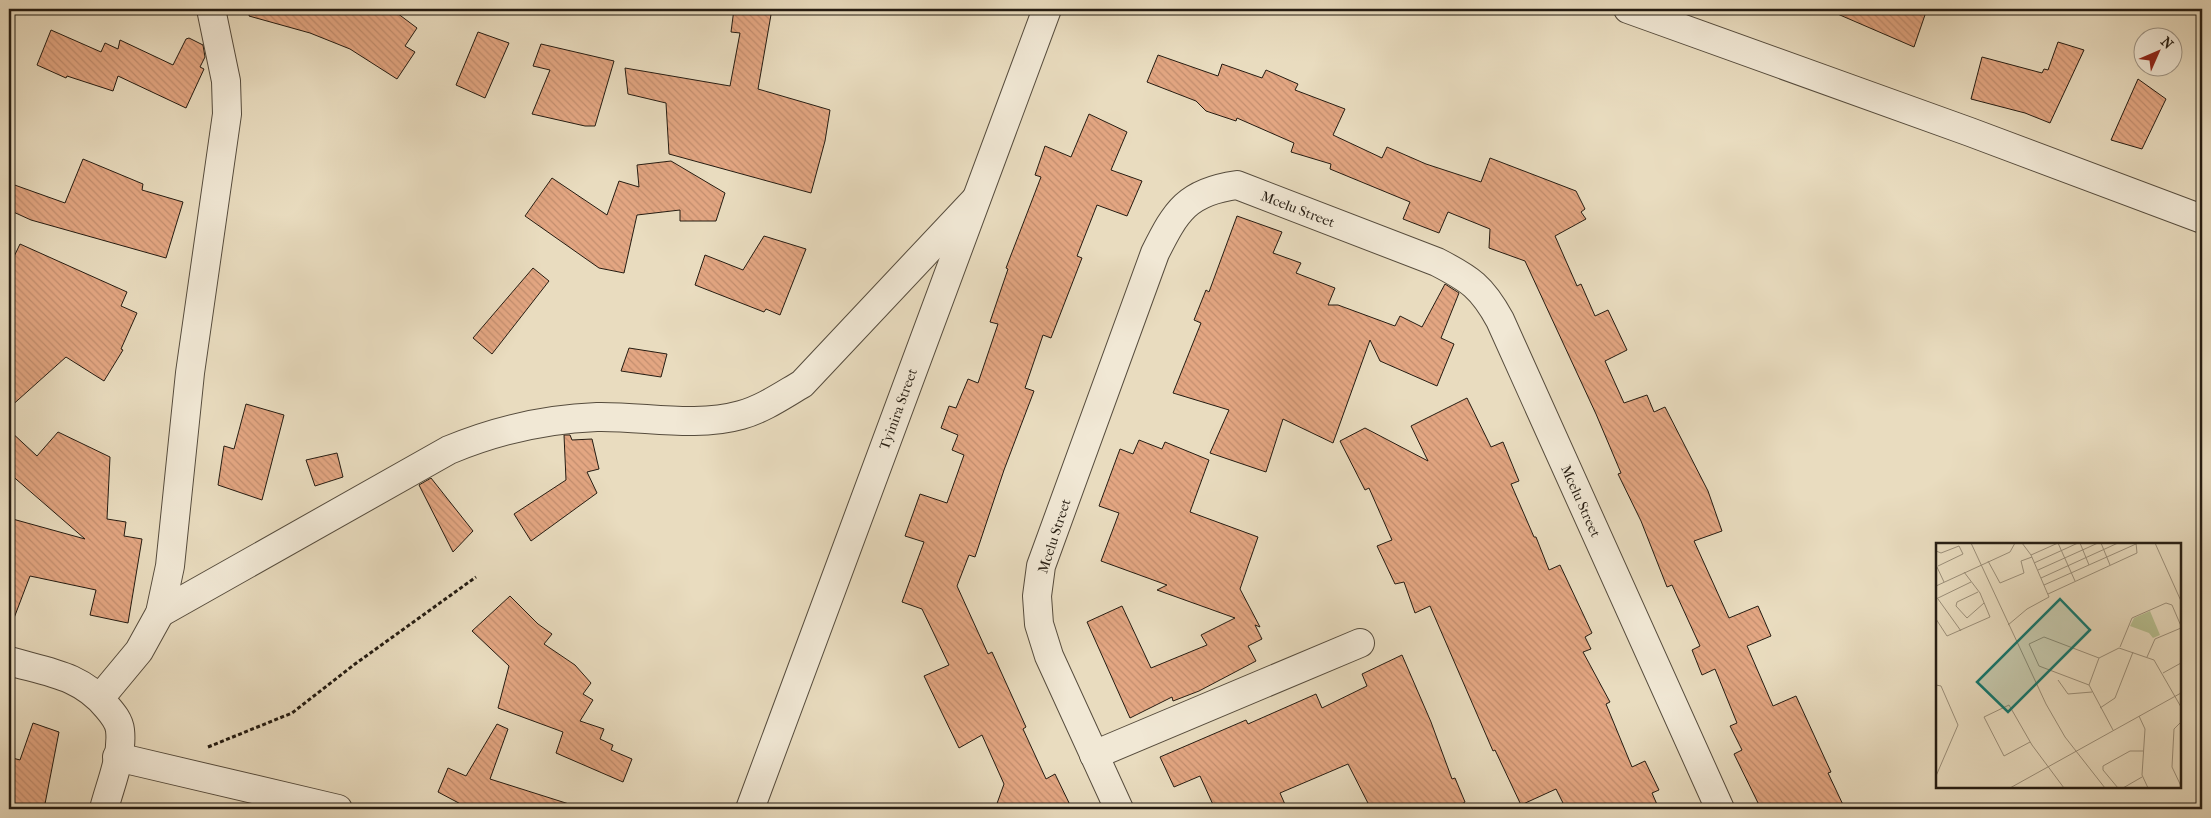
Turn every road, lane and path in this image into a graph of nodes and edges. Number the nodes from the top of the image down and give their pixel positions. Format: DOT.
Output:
graph roads {
  1 [pos="211,9"];
  2 [pos="1047,9"];
  3 [pos="1628,9"];
  4 [pos="976,199"];
  5 [pos="2202,219"];
  6 [pos="476,577"];
  7 [pos="160,613"];
  8 [pos="1360,643"];
  9 [pos="9,662"];
  10 [pos="100,698"];
  11 [pos="203,749"];
  12 [pos="1094,756"];
  13 [pos="117,757"];
  14 [pos="104,809"];
  15 [pos="338,809"];
  16 [pos="750,809"];
  17 [pos="1119,809"];
  18 [pos="1720,809"];
  1 -- 7 [label="street"];
  2 -- 4 [label="street, Tyinira Street"];
  3 -- 5 [label="street"];
  4 -- 7 [label="street"];
  4 -- 16 [label="street, Tyinira Street"];
  6 -- 11 [label="path"];
  7 -- 10 [label="street"];
  8 -- 12 [label="street"];
  9 -- 10 [label="street"];
  10 -- 13 [label="street"];
  12 -- 17 [label="street, Mcelu Street"];
  12 -- 18 [label="street, Mcelu Street"];
  13 -- 14 [label="street"];
  13 -- 15 [label="street"];
}
